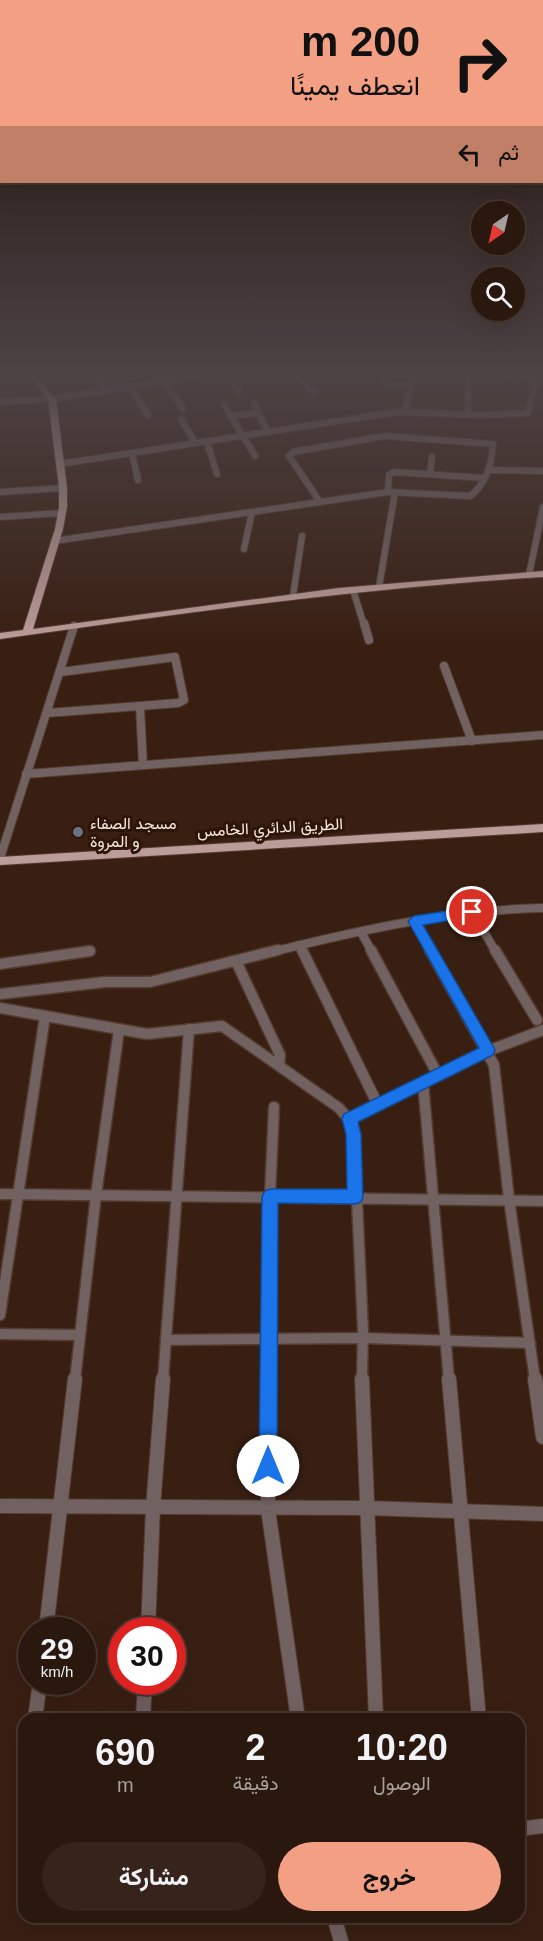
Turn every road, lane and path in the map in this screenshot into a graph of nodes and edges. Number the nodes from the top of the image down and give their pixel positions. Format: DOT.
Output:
graph roads {
  1 [pos="60,466"];
  2 [pos="135,466"];
  3 [pos="214,466"];
  4 [pos="296,466"];
  5 [pos="431,466"];
  6 [pos="489,466"];
  7 [pos="488,470"];
  8 [pos="543,471"];
  9 [pos="217,474"];
  10 [pos="430,474"];
  11 [pos="484,478"];
  12 [pos="138,480"];
  13 [pos="63,488"];
  14 [pos="0,492"];
  15 [pos="391,492"];
  16 [pos="320,502"];
  17 [pos="543,507"];
  18 [pos="252,512"];
  19 [pos="62,513"];
  20 [pos="0,517"];
  21 [pos="302,536"];
  22 [pos="54,541"];
  23 [pos="244,549"];
  24 [pos="543,574"];
  25 [pos="529,575"];
  26 [pos="379,587"];
  27 [pos="353,590"];
  28 [pos="292,596"];
  29 [pos="74,626"];
  30 [pos="27,633"];
  31 [pos="0,636"];
  32 [pos="369,640"];
  33 [pos="444,666"];
  34 [pos="61,672"];
  35 [pos="140,706"];
  36 [pos="47,713"];
  37 [pos="543,735"];
  38 [pos="472,741"];
  39 [pos="143,765"];
  40 [pos="26,774"];
  41 [pos="537,826"];
  42 [pos="0,855"];
  43 [pos="0,861"];
  44 [pos="543,908"];
  45 [pos="472,912"];
  46 [pos="414,921"];
  47 [pos="361,932"];
  48 [pos="299,945"];
  49 [pos="90,951"];
  50 [pos="236,960"];
  51 [pos="0,964"];
  52 [pos="0,994"];
  53 [pos="0,1008"];
  54 [pos="45,1016"];
  55 [pos="537,1020"];
  56 [pos="189,1029"];
  57 [pos="543,1029"];
  58 [pos="119,1030"];
  59 [pos="488,1050"];
  60 [pos="279,1065"];
  61 [pos="438,1075"];
  62 [pos="423,1082"];
  63 [pos="378,1105"];
  64 [pos="274,1107"];
  65 [pos="349,1119"];
  66 [pos="0,1194"];
  67 [pos="20,1194"];
  68 [pos="96,1195"];
  69 [pos="177,1196"];
  70 [pos="270,1196"];
  71 [pos="355,1197"];
  72 [pos="434,1198"];
  73 [pos="509,1199"];
  74 [pos="543,1201"];
  75 [pos="0,1315"];
  76 [pos="0,1334"];
  77 [pos="80,1335"];
  78 [pos="268,1338"];
  79 [pos="363,1338"];
  80 [pos="166,1340"];
  81 [pos="446,1342"];
  82 [pos="530,1343"];
  83 [pos="543,1437"];
  84 [pos="0,1506"];
  85 [pos="61,1507"];
  86 [pos="153,1508"];
  87 [pos="367,1508"];
  88 [pos="268,1509"];
  89 [pos="462,1512"];
  90 [pos="543,1514"];
  91 [pos="48,1617"];
  92 [pos="149,1617"];
  93 [pos="38,1695"];
  94 [pos="144,1695"];
  95 [pos="36,1713"];
  96 [pos="143,1713"];
  97 [pos="296,1713"];
  98 [pos="376,1713"];
  99 [pos="479,1713"];
  100 [pos="543,1826"];
  101 [pos="525,1828"];
  102 [pos="336,1923"];
  103 [pos="341,1941"];
  1 -- 13 [label="main road"];
  2 -- 12 [label="street"];
  3 -- 9 [label="street"];
  4 -- 16 [label="street"];
  5 -- 10 [label="street"];
  6 -- 7 [label="street"];
  7 -- 8 [label="street"];
  7 -- 11 [label="street"];
  10 -- 11 [label="street"];
  10 -- 15 [label="street"];
  11 -- 15 [label="street"];
  13 -- 14 [label="street"];
  13 -- 19 [label="main road"];
  15 -- 16 [label="street"];
  15 -- 26 [label="street"];
  16 -- 18 [label="street"];
  17 -- 25 [label="street"];
  18 -- 22 [label="street"];
  18 -- 23 [label="street"];
  19 -- 20 [label="street"];
  19 -- 22 [label="main road"];
  21 -- 28 [label="street"];
  22 -- 30 [label="main road"];
  24 -- 25 [label="main road"];
  25 -- 26 [label="main road"];
  26 -- 27 [label="main road"];
  27 -- 28 [label="main road"];
  27 -- 32 [label="street"];
  28 -- 29 [label="main road"];
  29 -- 30 [label="main road"];
  29 -- 34 [label="street"];
  30 -- 31 [label="main road"];
  33 -- 38 [label="street"];
  34 -- 35 [label="street"];
  34 -- 36 [label="street"];
  35 -- 36 [label="street"];
  35 -- 39 [label="street"];
  36 -- 40 [label="street"];
  37 -- 38 [label="street"];
  38 -- 39 [label="street"];
  39 -- 40 [label="street"];
  40 -- 42 [label="street"];
  41 -- 42 [label="main road, الطريق الدائري الخامس"];
  41 -- 43 [label="main road, الطريق الدائري الخامس"];
  44 -- 45 [label="street"];
  45 -- 46 [label="street"];
  45 -- 55 [label="street"];
  46 -- 47 [label="street"];
  46 -- 59 [label="street"];
  47 -- 48 [label="street"];
  47 -- 61 [label="street"];
  48 -- 50 [label="street"];
  48 -- 63 [label="street"];
  49 -- 51 [label="street"];
  50 -- 52 [label="street"];
  50 -- 60 [label="street"];
  53 -- 54 [label="street"];
  54 -- 58 [label="street"];
  54 -- 67 [label="street"];
  56 -- 58 [label="street"];
  56 -- 60 [label="street"];
  56 -- 69 [label="street"];
  57 -- 59 [label="street"];
  58 -- 68 [label="street"];
  59 -- 61 [label="street"];
  59 -- 73 [label="street"];
  60 -- 65 [label="street"];
  61 -- 62 [label="street"];
  62 -- 63 [label="street"];
  62 -- 72 [label="street"];
  63 -- 65 [label="street"];
  64 -- 70 [label="street"];
  65 -- 71 [label="street"];
  66 -- 67 [label="street"];
  67 -- 68 [label="street"];
  67 -- 75 [label="street"];
  68 -- 69 [label="street"];
  68 -- 77 [label="street"];
  69 -- 70 [label="street"];
  69 -- 80 [label="street"];
  70 -- 71 [label="street"];
  70 -- 78 [label="street"];
  71 -- 72 [label="street"];
  71 -- 79 [label="street"];
  72 -- 73 [label="street"];
  72 -- 81 [label="street"];
  73 -- 74 [label="street"];
  73 -- 82 [label="street"];
  76 -- 77 [label="street"];
  77 -- 85 [label="street"];
  78 -- 79 [label="street"];
  78 -- 80 [label="street"];
  78 -- 88 [label="street"];
  79 -- 81 [label="street"];
  79 -- 87 [label="street"];
  80 -- 86 [label="street"];
  81 -- 82 [label="street"];
  81 -- 89 [label="street"];
  82 -- 83 [label="street"];
  84 -- 85 [label="street"];
  85 -- 86 [label="street"];
  85 -- 91 [label="street"];
  86 -- 88 [label="street"];
  86 -- 92 [label="street"];
  87 -- 88 [label="street"];
  87 -- 89 [label="street"];
  87 -- 98 [label="street"];
  88 -- 97 [label="street"];
  89 -- 90 [label="street"];
  89 -- 99 [label="street"];
  93 -- 95 [label="street"];
  94 -- 96 [label="street"];
  100 -- 101 [label="street"];
  102 -- 103 [label="street"];
}
